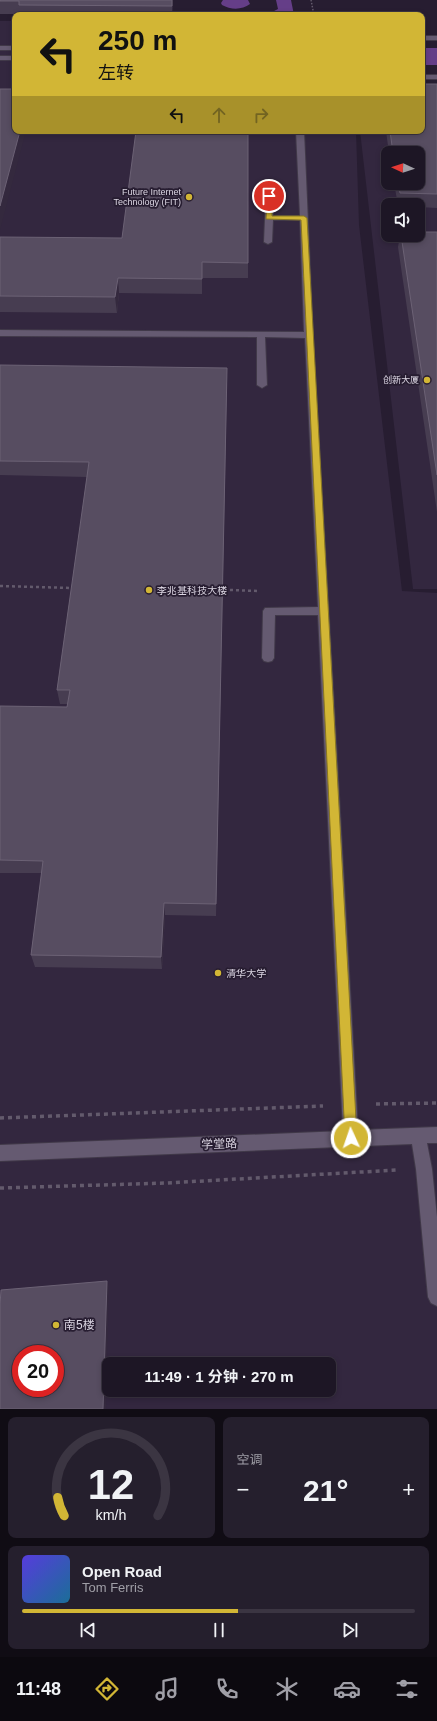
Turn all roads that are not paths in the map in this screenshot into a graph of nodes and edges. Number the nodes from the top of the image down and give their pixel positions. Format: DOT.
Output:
graph roads {
  1 [pos="425,38"];
  2 [pos="437,38"];
  3 [pos="0,48"];
  4 [pos="12,48"];
  5 [pos="0,58"];
  6 [pos="12,58"];
  7 [pos="425,77"];
  8 [pos="437,77"];
  9 [pos="300,134"];
  10 [pos="269,196"];
  11 [pos="269,218"];
  12 [pos="304,218"];
  13 [pos="268,242"];
  14 [pos="0,333"];
  15 [pos="261,335"];
  16 [pos="309,335"];
  17 [pos="262,385"];
  18 [pos="324,611"];
  19 [pos="268,658"];
  20 [pos="437,1135"];
  21 [pos="418,1136"];
  22 [pos="351,1138"];
  23 [pos="0,1153"];
  24 [pos="437,1297"];
  1 -- 2 [label="street"];
  3 -- 4 [label="street"];
  5 -- 6 [label="street"];
  7 -- 8 [label="street"];
  9 -- 12 [label="street"];
  10 -- 11 [label="street"];
  11 -- 12 [label="street"];
  11 -- 13 [label="street"];
  12 -- 16 [label="street"];
  14 -- 15 [label="street"];
  15 -- 16 [label="street"];
  15 -- 17 [label="street"];
  16 -- 18 [label="street"];
  18 -- 19 [label="street"];
  18 -- 22 [label="street"];
  20 -- 21 [label="street, 学堂路"];
  21 -- 22 [label="street, 学堂路"];
  21 -- 24 [label="street"];
  22 -- 23 [label="street, 学堂路"];
}
